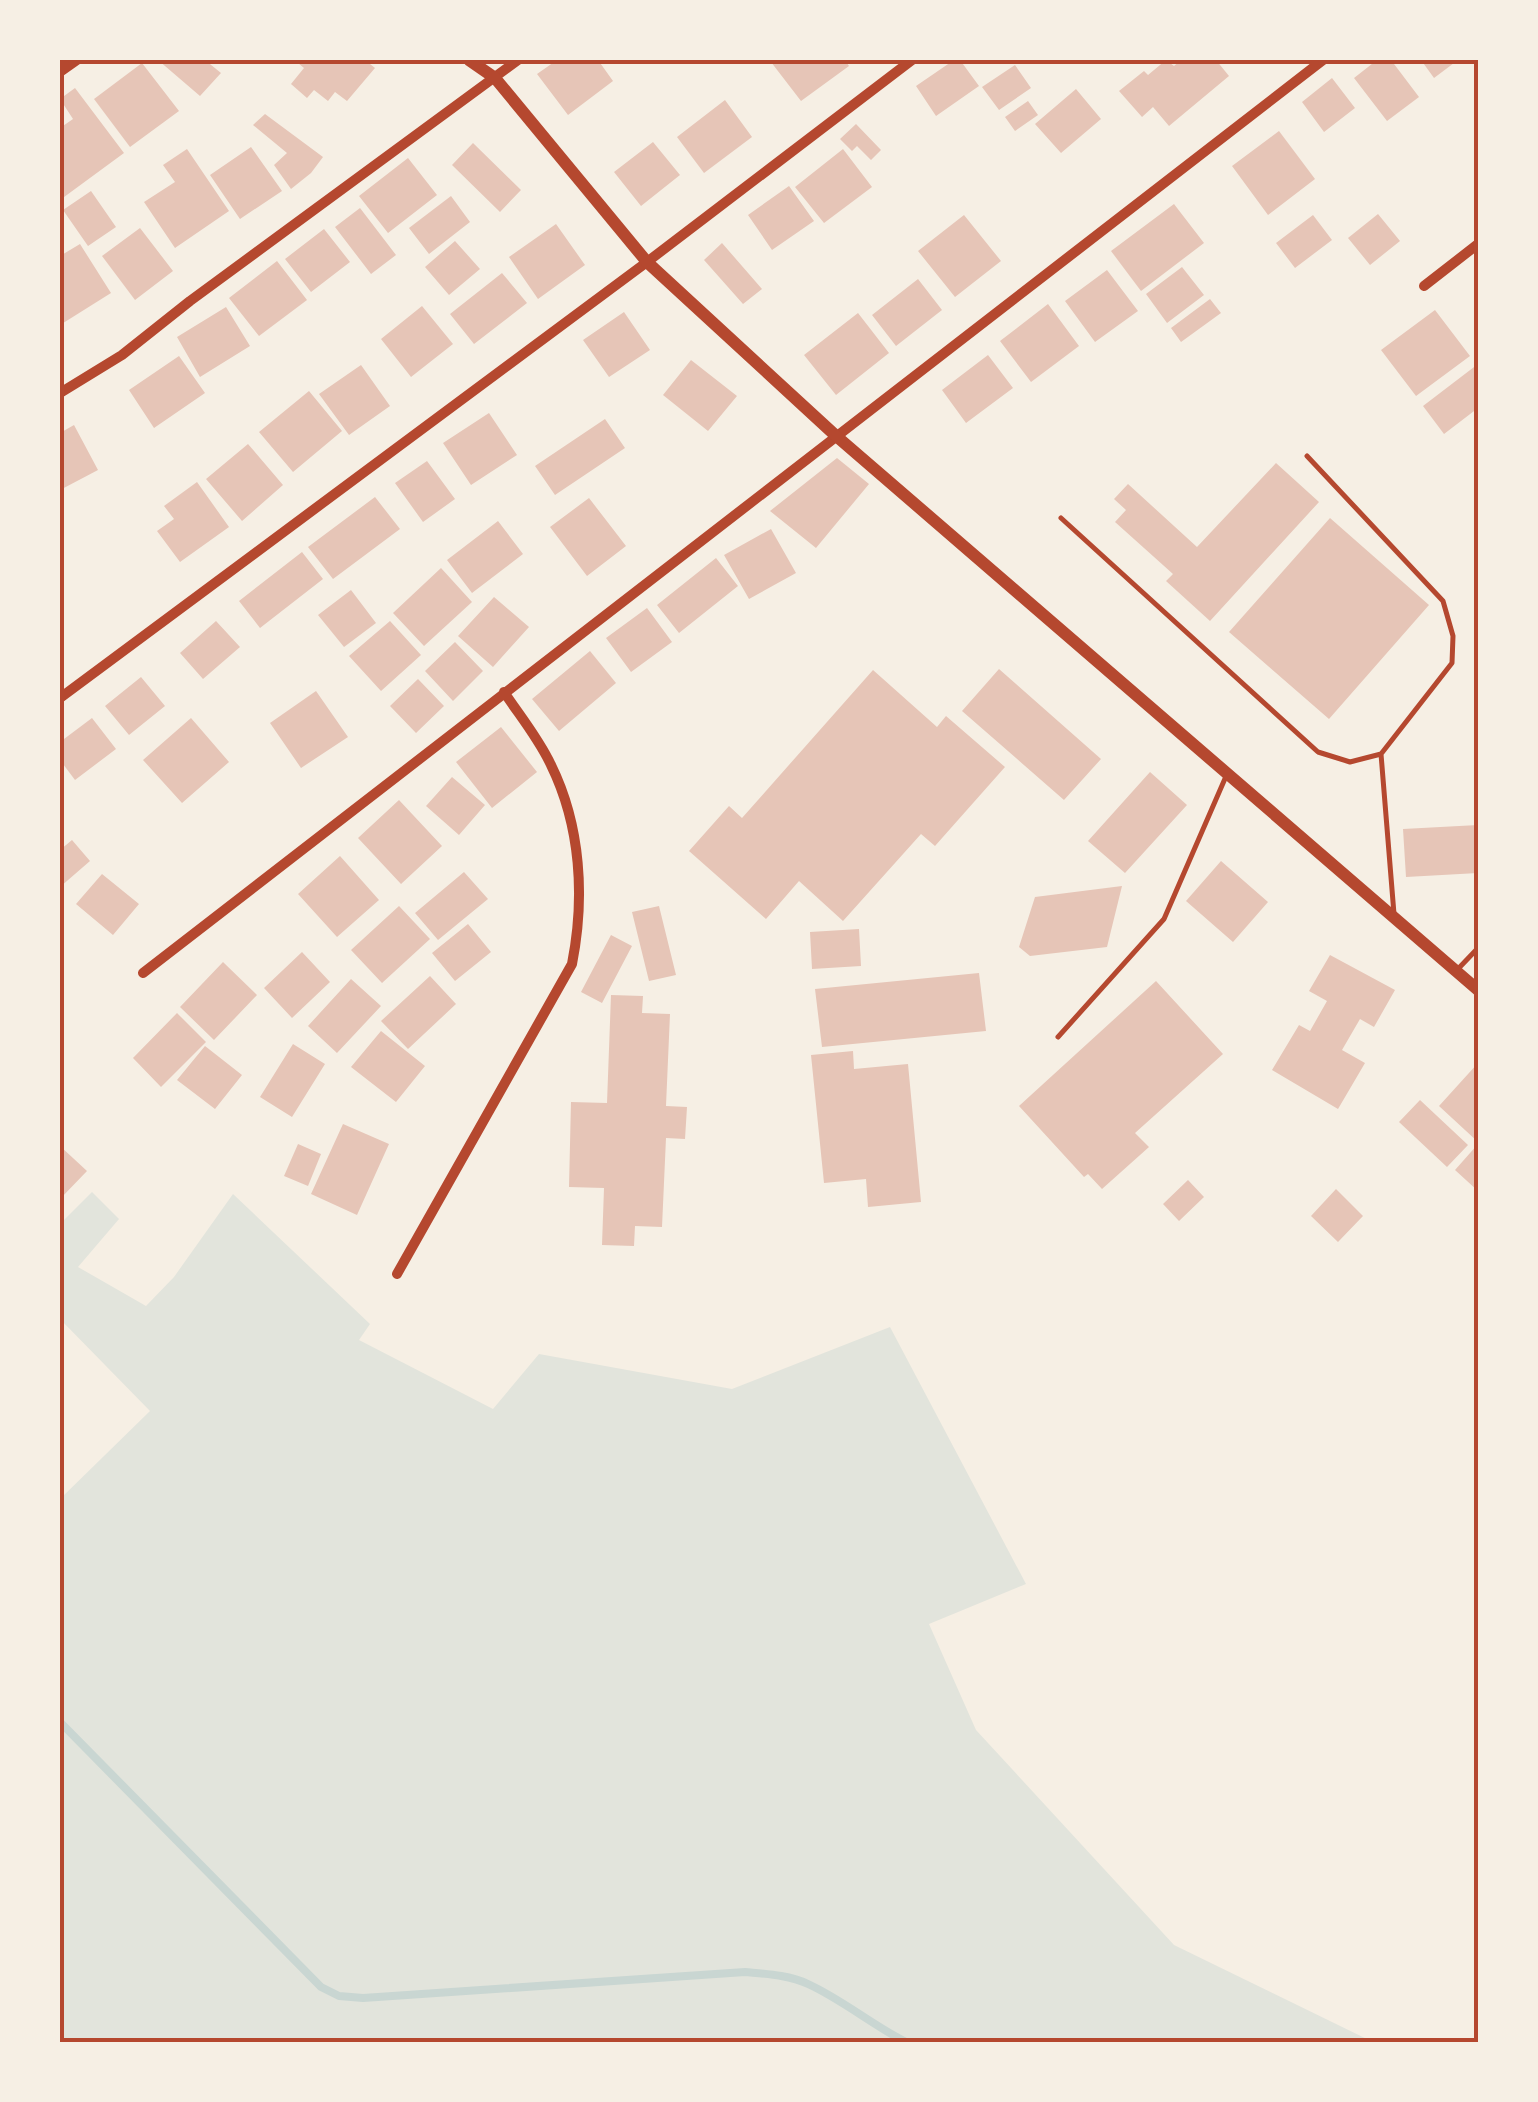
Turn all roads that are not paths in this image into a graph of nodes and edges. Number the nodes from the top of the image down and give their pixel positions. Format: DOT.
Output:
graph roads {
  1 [pos="76,60"];
  2 [pos="469,60"];
  3 [pos="518,60"];
  4 [pos="912,60"];
  5 [pos="1323,60"];
  6 [pos="60,72"];
  7 [pos="496,78"];
  8 [pos="1478,244"];
  9 [pos="647,262"];
  10 [pos="1424,286"];
  11 [pos="60,393"];
  12 [pos="835,435"];
  13 [pos="1307,456"];
  14 [pos="1060,518"];
  15 [pos="504,692"];
  16 [pos="60,698"];
  17 [pos="1380,754"];
  18 [pos="1227,774"];
  19 [pos="1394,918"];
  20 [pos="1478,948"];
  21 [pos="1456,971"];
  22 [pos="143,972"];
  23 [pos="1478,990"];
  24 [pos="1058,1037"];
  25 [pos="397,1274"];
  1 -- 6 [label="street"];
  2 -- 7 [label="street"];
  3 -- 7 [label="street"];
  4 -- 9 [label="street"];
  5 -- 12 [label="street"];
  7 -- 9 [label="street"];
  7 -- 11 [label="street"];
  8 -- 10 [label="street"];
  9 -- 12 [label="street"];
  9 -- 16 [label="street"];
  12 -- 15 [label="street"];
  12 -- 18 [label="street"];
  13 -- 17 [label="lane"];
  14 -- 17 [label="lane"];
  15 -- 22 [label="street"];
  15 -- 25 [label="street"];
  17 -- 19 [label="lane"];
  18 -- 19 [label="street"];
  18 -- 24 [label="lane"];
  19 -- 21 [label="street"];
  20 -- 21 [label="lane"];
  21 -- 23 [label="street"];
}
